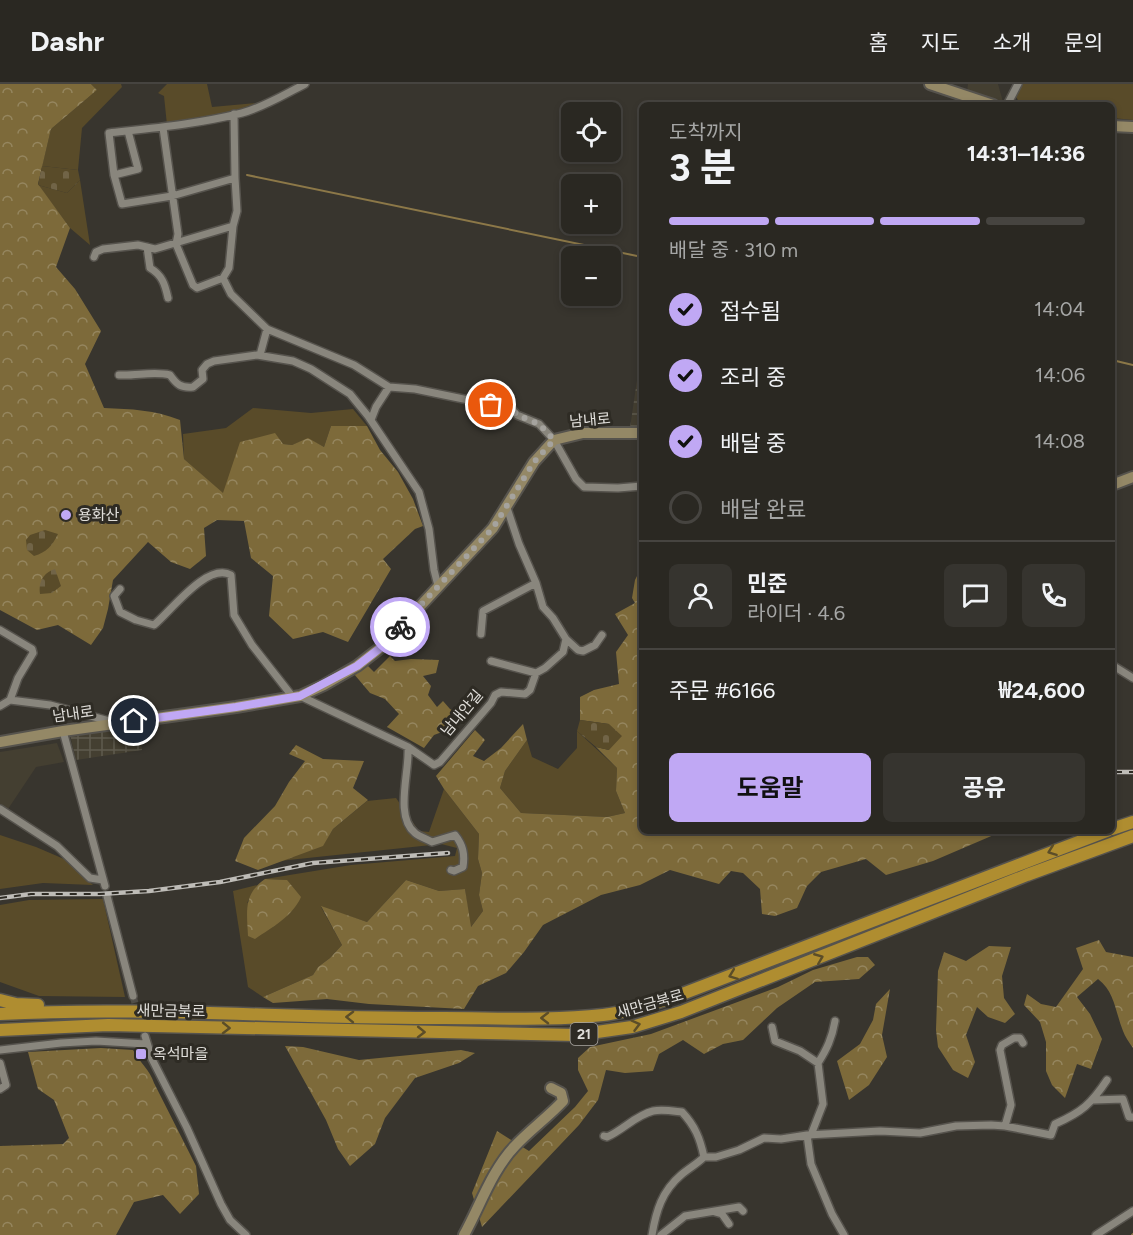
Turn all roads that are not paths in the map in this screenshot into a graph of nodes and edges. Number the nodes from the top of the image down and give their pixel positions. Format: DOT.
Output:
graph roads {
  1 [pos="305,84"];
  2 [pos="930,84"];
  3 [pos="1018,84"];
  4 [pos="984,102"];
  5 [pos="1009,102"];
  6 [pos="234,114"];
  7 [pos="1115,126"];
  8 [pos="1133,127"];
  9 [pos="163,128"];
  10 [pos="128,131"];
  11 [pos="114,174"];
  12 [pos="235,178"];
  13 [pos="172,196"];
  14 [pos="233,226"];
  15 [pos="176,244"];
  16 [pos="147,246"];
  17 [pos="94,257"];
  18 [pos="223,278"];
  19 [pos="168,298"];
  20 [pos="267,329"];
  21 [pos="260,355"];
  22 [pos="119,375"];
  23 [pos="388,387"];
  24 [pos="371,420"];
  25 [pos="639,433"];
  26 [pos="554,440"];
  27 [pos="1133,477"];
  28 [pos="1115,484"];
  29 [pos="639,486"];
  30 [pos="507,507"];
  31 [pos="536,583"];
  32 [pos="438,586"];
  33 [pos="120,589"];
  34 [pos="0,630"];
  35 [pos="481,634"];
  36 [pos="602,635"];
  37 [pos="566,639"];
  38 [pos="491,661"];
  39 [pos="1115,667"];
  40 [pos="536,673"];
  41 [pos="1133,678"];
  42 [pos="296,696"];
  43 [pos="10,700"];
  44 [pos="0,706"];
  45 [pos="118,723"];
  46 [pos="63,731"];
  47 [pos="0,742"];
  48 [pos="408,747"];
  49 [pos="0,809"];
  50 [pos="1133,822"];
  51 [pos="1115,828"];
  52 [pos="1099,834"];
  53 [pos="1133,836"];
  54 [pos="451,870"];
  55 [pos="107,896"];
  56 [pos="133,996"];
  57 [pos="0,999"];
  58 [pos="135,1012"];
  59 [pos="0,1014"];
  60 [pos="835,1021"];
  61 [pos="108,1025"];
  62 [pos="772,1027"];
  63 [pos="0,1030"];
  64 [pos="0,1039"];
  65 [pos="1023,1043"];
  66 [pos="0,1050"];
  67 [pos="0,1063"];
  68 [pos="818,1063"];
  69 [pos="1107,1080"];
  70 [pos="550,1088"];
  71 [pos="0,1089"];
  72 [pos="1094,1100"];
  73 [pos="1133,1117"];
  74 [pos="1005,1126"];
  75 [pos="809,1135"];
  76 [pos="604,1136"];
  77 [pos="704,1156"];
  78 [pos="710,1211"];
  79 [pos="743,1211"];
  80 [pos="1133,1211"];
  81 [pos="729,1224"];
  82 [pos="246,1235"];
  83 [pos="464,1235"];
  84 [pos="652,1235"];
  85 [pos="661,1235"];
  86 [pos="844,1235"];
  87 [pos="1096,1235"];
  1 -- 6 [label="street"];
  2 -- 4 [label="street"];
  3 -- 5 [label="street"];
  6 -- 9 [label="street"];
  6 -- 12 [label="street"];
  7 -- 8 [label="street"];
  9 -- 10 [label="street"];
  9 -- 13 [label="street"];
  10 -- 11 [label="street"];
  10 -- 11 [label="street"];
  11 -- 13 [label="street"];
  12 -- 13 [label="street"];
  12 -- 14 [label="street"];
  13 -- 15 [label="street"];
  14 -- 15 [label="street"];
  14 -- 18 [label="street"];
  15 -- 16 [label="street"];
  15 -- 18 [label="street"];
  16 -- 17 [label="street"];
  16 -- 19 [label="street"];
  18 -- 20 [label="street"];
  20 -- 21 [label="street"];
  20 -- 23 [label="street"];
  21 -- 22 [label="street"];
  21 -- 24 [label="street"];
  23 -- 24 [label="street"];
  23 -- 26 [label="street"];
  24 -- 32 [label="street"];
  25 -- 26 [label="street, 남내로"];
  26 -- 29 [label="street"];
  26 -- 30 [label="street, 남내로"];
  27 -- 28 [label="street"];
  30 -- 31 [label="street"];
  30 -- 32 [label="street, 남내로"];
  31 -- 35 [label="street"];
  31 -- 37 [label="street"];
  32 -- 42 [label="street, 남내로"];
  33 -- 42 [label="street"];
  34 -- 43 [label="street"];
  36 -- 37 [label="street"];
  37 -- 40 [label="street, 남내안길"];
  38 -- 40 [label="street"];
  39 -- 41 [label="street"];
  40 -- 48 [label="street, 남내안길"];
  42 -- 45 [label="street, 남내로"];
  42 -- 48 [label="street, 남내안길"];
  43 -- 44 [label="street"];
  43 -- 45 [label="street"];
  45 -- 46 [label="street, 남내로"];
  46 -- 47 [label="street, 남내로"];
  46 -- 49 [label="street"];
  48 -- 54 [label="street"];
  50 -- 51 [label="highway"];
  52 -- 58 [label="highway, 새만금북로 / 21, one-way"];
  61 -- 53 [label="highway, 새만금북로 / 21, one-way"];
  55 -- 56 [label="street"];
  57 -- 58 [label="highway"];
  58 -- 59 [label="highway, 새만금북로 / 21"];
  60 -- 68 [label="street"];
  61 -- 63 [label="highway, 새만금북로 / 21"];
  61 -- 64 [label="highway"];
  62 -- 68 [label="street"];
  65 -- 74 [label="street"];
  66 -- 82 [label="street"];
  67 -- 71 [label="street"];
  68 -- 75 [label="street"];
  69 -- 72 [label="street"];
  70 -- 83 [label="street"];
  72 -- 73 [label="street"];
  72 -- 74 [label="street"];
  74 -- 75 [label="street"];
  75 -- 77 [label="street"];
  75 -- 86 [label="street"];
  76 -- 77 [label="street"];
  77 -- 84 [label="street"];
  78 -- 79 [label="street"];
  78 -- 81 [label="street"];
  78 -- 85 [label="street"];
  80 -- 87 [label="street"];
}
